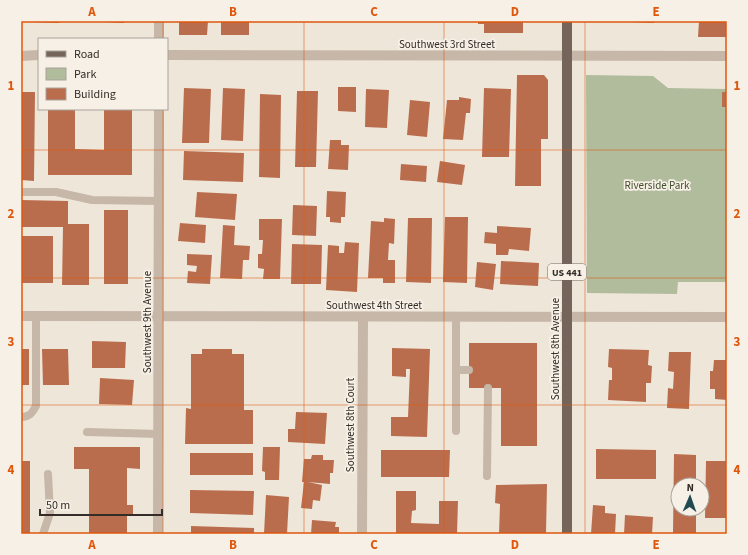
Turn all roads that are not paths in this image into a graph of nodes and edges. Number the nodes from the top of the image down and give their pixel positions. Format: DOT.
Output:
graph roads {
  1 [pos="159,21"];
  2 [pos="567,21"];
  3 [pos="159,38"];
  4 [pos="168,55"];
  5 [pos="21,56"];
  6 [pos="38,56"];
  7 [pos="567,56"];
  8 [pos="727,56"];
  9 [pos="159,110"];
  10 [pos="21,192"];
  11 [pos="159,201"];
  12 [pos="21,316"];
  13 [pos="36,316"];
  14 [pos="159,317"];
  15 [pos="362,317"];
  16 [pos="456,317"];
  17 [pos="567,317"];
  18 [pos="727,317"];
  19 [pos="457,370"];
  20 [pos="469,370"];
  21 [pos="488,388"];
  22 [pos="21,417"];
  23 [pos="456,431"];
  24 [pos="87,432"];
  25 [pos="159,434"];
  26 [pos="48,474"];
  27 [pos="487,476"];
  28 [pos="43,534"];
  29 [pos="158,534"];
  30 [pos="362,534"];
  31 [pos="567,534"];
  1 -- 3 [label="street"];
  2 -- 7 [label="main road, Southwest 8th Avenue / US 441"];
  4 -- 7 [label="street, Southwest 3rd Street"];
  5 -- 6 [label="street"];
  7 -- 8 [label="street, Southwest 3rd Street"];
  7 -- 17 [label="main road, Southwest 8th Avenue / US 441"];
  9 -- 11 [label="street, Southwest 9th Avenue"];
  10 -- 11 [label="lane"];
  11 -- 14 [label="street, Southwest 9th Avenue"];
  12 -- 13 [label="street, Southwest 4th Street"];
  13 -- 14 [label="street, Southwest 4th Street"];
  13 -- 22 [label="lane"];
  14 -- 15 [label="street, Southwest 4th Street"];
  14 -- 25 [label="street, Southwest 9th Avenue"];
  15 -- 16 [label="street, Southwest 4th Street"];
  15 -- 30 [label="street, Southwest 8th Court"];
  16 -- 17 [label="street, Southwest 4th Street"];
  16 -- 19 [label="lane"];
  17 -- 18 [label="street, Southwest 4th Street"];
  17 -- 31 [label="main road, Southwest 8th Avenue / US 441"];
  19 -- 20 [label="lane"];
  19 -- 23 [label="lane"];
  21 -- 27 [label="lane"];
  24 -- 25 [label="lane"];
  25 -- 29 [label="street, Southwest 9th Avenue"];
  26 -- 28 [label="lane"];
}
